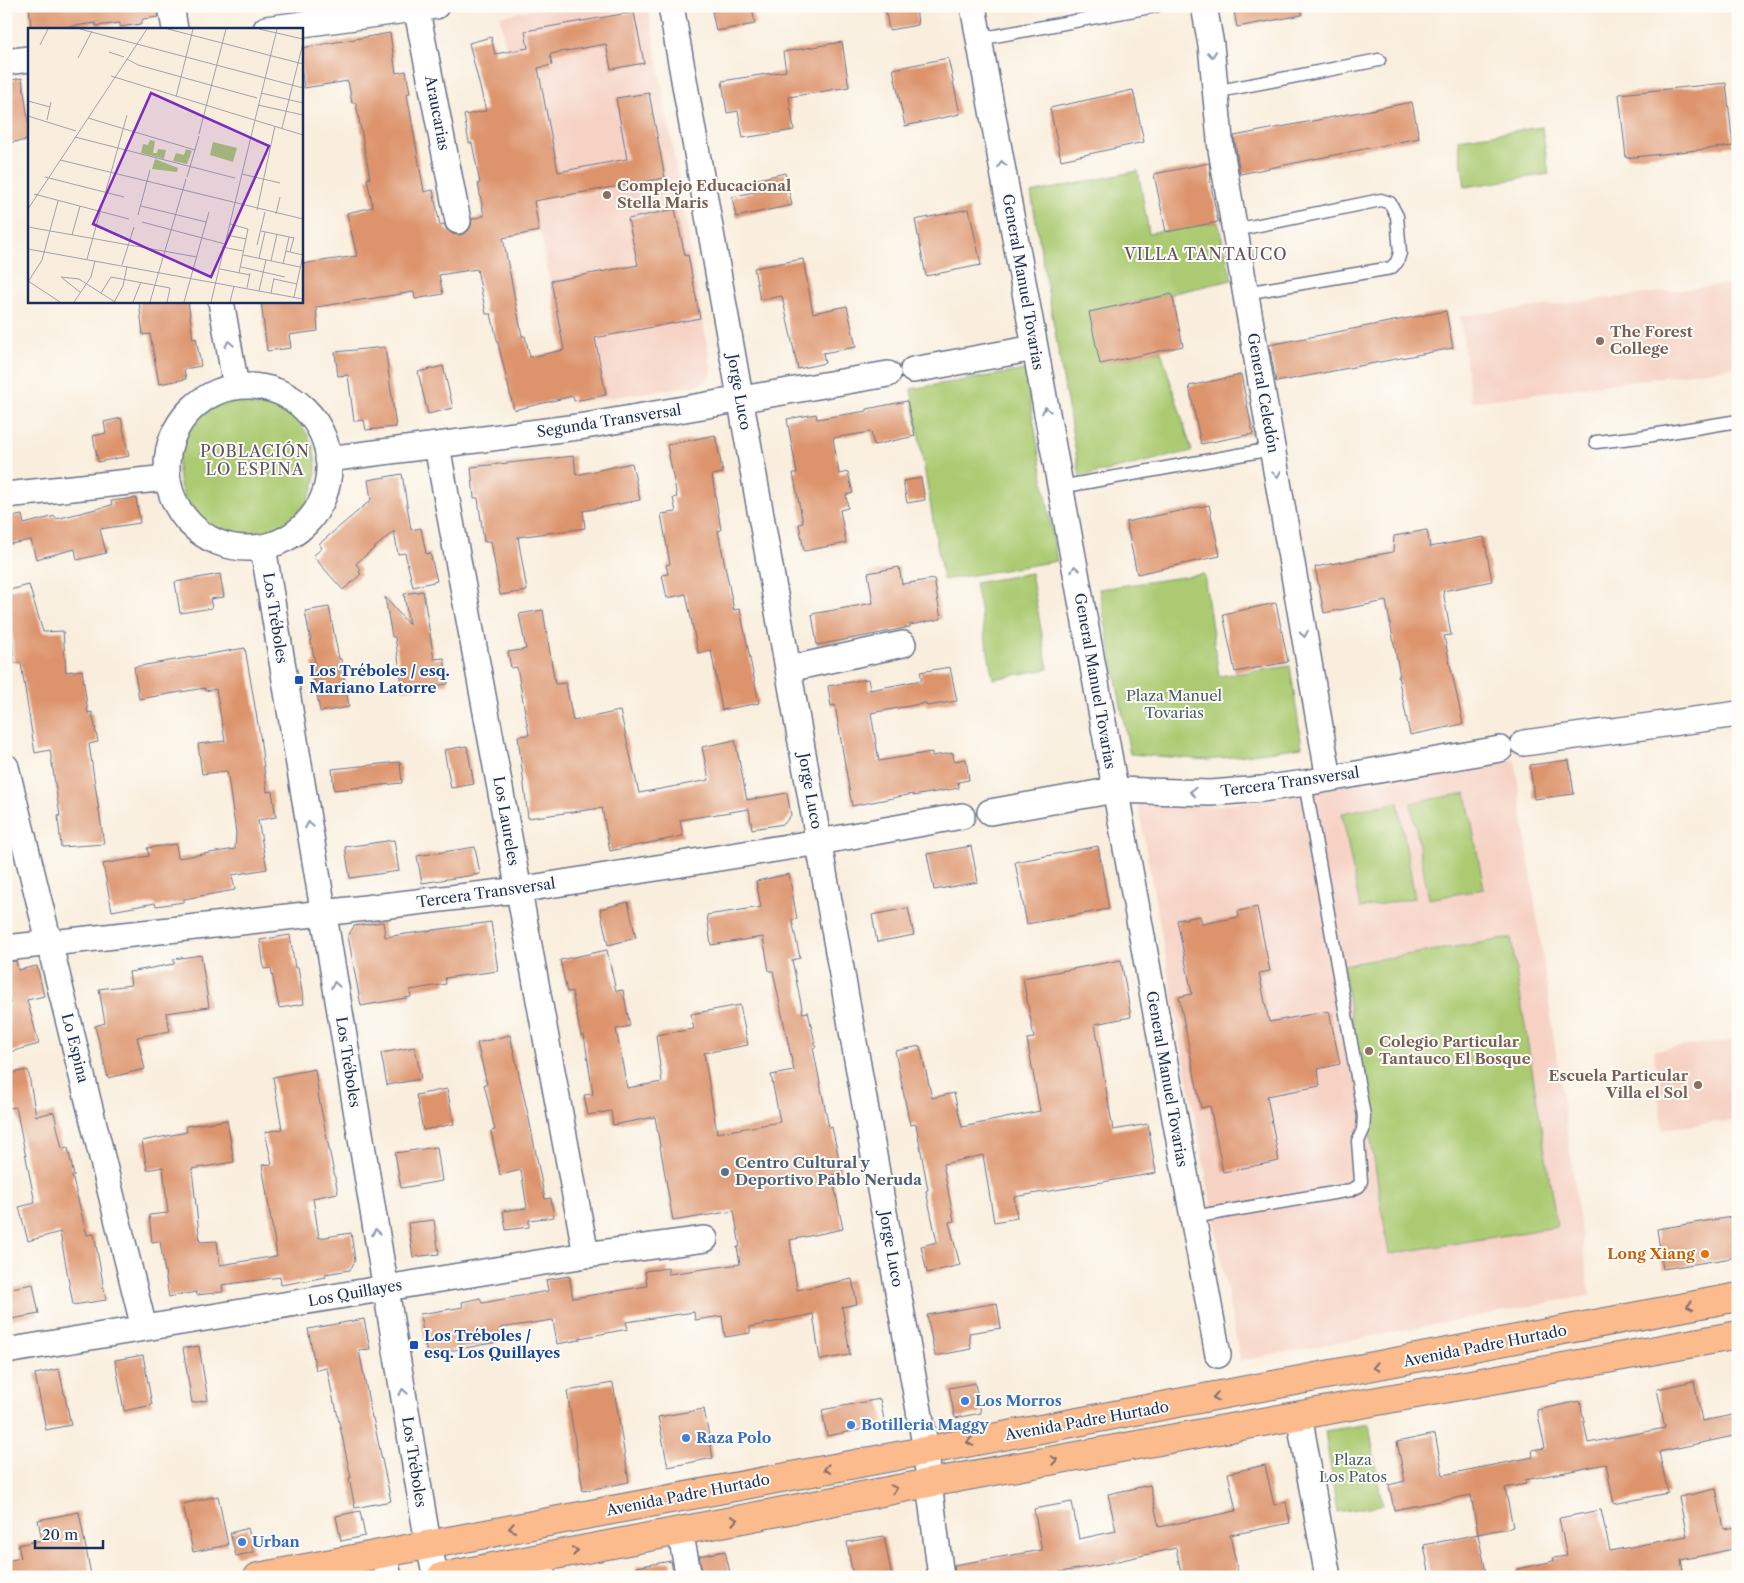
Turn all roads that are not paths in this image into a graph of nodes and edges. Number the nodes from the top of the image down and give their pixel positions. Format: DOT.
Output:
graph roads {
  1 [pos="171,6"];
  2 [pos="671,6"];
  3 [pos="974,6"];
  4 [pos="1156,6"];
  5 [pos="1204,6"];
  6 [pos="423,7"];
  7 [pos="175,28"];
  8 [pos="273,28"];
  9 [pos="979,39"];
  10 [pos="28,59"];
  11 [pos="1379,60"];
  12 [pos="6,62"];
  13 [pos="1214,92"];
  14 [pos="458,221"];
  15 [pos="1234,230"];
  16 [pos="1245,293"];
  17 [pos="221,302"];
  18 [pos="1035,348"];
  19 [pos="914,370"];
  20 [pos="888,374"];
  21 [pos="236,387"];
  22 [pos="741,400"];
  23 [pos="1738,421"];
  24 [pos="1596,442"];
  25 [pos="437,446"];
  26 [pos="1272,449"];
  27 [pos="328,459"];
  28 [pos="167,478"];
  29 [pos="1060,488"];
  30 [pos="6,495"];
  31 [pos="263,547"];
  32 [pos="903,644"];
  33 [pos="788,669"];
  34 [pos="1738,714"];
  35 [pos="6,767"];
  36 [pos="1317,781"];
  37 [pos="1115,790"];
  38 [pos="990,812"];
  39 [pos="962,816"];
  40 [pos="819,842"];
  41 [pos="518,890"];
  42 [pos="324,913"];
  43 [pos="49,944"];
  44 [pos="6,948"];
  45 [pos="1192,1217"];
  46 [pos="705,1239"];
  47 [pos="586,1255"];
  48 [pos="386,1288"];
  49 [pos="1738,1297"];
  50 [pos="144,1328"];
  51 [pos="1738,1335"];
  52 [pos="6,1351"];
  53 [pos="1218,1355"];
  54 [pos="1299,1415"];
  55 [pos="926,1450"];
  56 [pos="929,1482"];
  57 [pos="680,1531"];
  58 [pos="428,1544"];
  59 [pos="386,1564"];
  60 [pos="541,1567"];
  61 [pos="258,1577"];
  62 [pos="436,1577"];
  63 [pos="441,1577"];
  64 [pos="689,1577"];
  65 [pos="941,1577"];
  66 [pos="1328,1577"];
  1 -- 7 [label="street"];
  2 -- 22 [label="street, Jorge Luco"];
  3 -- 9 [label="street, General Manuel Tovarias"];
  4 -- 9 [label="lane"];
  5 -- 13 [label="street, General Celedón, one-way"];
  6 -- 8 [label="street"];
  6 -- 14 [label="street, Araucarias"];
  18 -- 9 [label="street, General Manuel Tovarias, one-way"];
  10 -- 12 [label="street"];
  11 -- 13 [label="lane"];
  13 -- 15 [label="street, General Celedón"];
  15 -- 16 [label="street, General Celedón"];
  15 -- 16 [label="lane"];
  16 -- 26 [label="street, General Celedón"];
  21 -- 17 [label="street, one-way"];
  18 -- 19 [label="street"];
  29 -- 18 [label="street, General Manuel Tovarias, one-way"];
  20 -- 22 [label="street, Segunda Transversal"];
  21 -- 27 [label="street"];
  21 -- 28 [label="street"];
  22 -- 25 [label="street, Segunda Transversal"];
  22 -- 33 [label="street, Jorge Luco"];
  23 -- 24 [label="lane"];
  25 -- 27 [label="street, Segunda Transversal"];
  25 -- 41 [label="street, Los Laureles"];
  26 -- 29 [label="lane"];
  26 -- 36 [label="street, General Celedón, one-way"];
  27 -- 31 [label="street"];
  28 -- 30 [label="street"];
  28 -- 31 [label="street"];
  37 -- 29 [label="street, General Manuel Tovarias, one-way"];
  42 -- 31 [label="street, Los Tréboles, one-way"];
  32 -- 33 [label="street"];
  33 -- 40 [label="street, Jorge Luco"];
  34 -- 36 [label="street, Tercera Transversal"];
  35 -- 43 [label="street, Lo Espina"];
  36 -- 37 [label="street, Tercera Transversal, one-way"];
  36 -- 45 [label="lane"];
  37 -- 38 [label="street, Tercera Transversal"];
  37 -- 45 [label="street, General Manuel Tovarias"];
  39 -- 40 [label="street, Tercera Transversal"];
  40 -- 41 [label="street, Tercera Transversal"];
  40 -- 55 [label="street, Jorge Luco"];
  41 -- 42 [label="street, Tercera Transversal"];
  41 -- 47 [label="street, Los Laureles"];
  42 -- 43 [label="street, Tercera Transversal"];
  48 -- 42 [label="street, Los Tréboles, one-way"];
  43 -- 44 [label="street, Tercera Transversal"];
  43 -- 50 [label="street, Lo Espina"];
  45 -- 53 [label="street, General Manuel Tovarias"];
  46 -- 47 [label="street, Los Quillayes"];
  47 -- 48 [label="street, Los Quillayes"];
  48 -- 50 [label="street, Los Quillayes"];
  58 -- 48 [label="street, Los Tréboles, one-way"];
  49 -- 55 [label="main road, Avenida Padre Hurtado, one-way"];
  50 -- 52 [label="street, Los Quillayes"];
  51 -- 54 [label="main road"];
  56 -- 54 [label="main road, one-way"];
  54 -- 66 [label="street"];
  55 -- 56 [label="street, Jorge Luco"];
  55 -- 58 [label="main road, Avenida Padre Hurtado, one-way"];
  57 -- 56 [label="main road, one-way"];
  56 -- 65 [label="street, Jorge Luco"];
  60 -- 57 [label="main road, one-way"];
  57 -- 64 [label="street"];
  58 -- 59 [label="main road, Avenida Padre Hurtado"];
  58 -- 62 [label="street, Los Tréboles"];
  59 -- 61 [label="main road, Avenida Padre Hurtado"];
  60 -- 63 [label="main road"];
}
